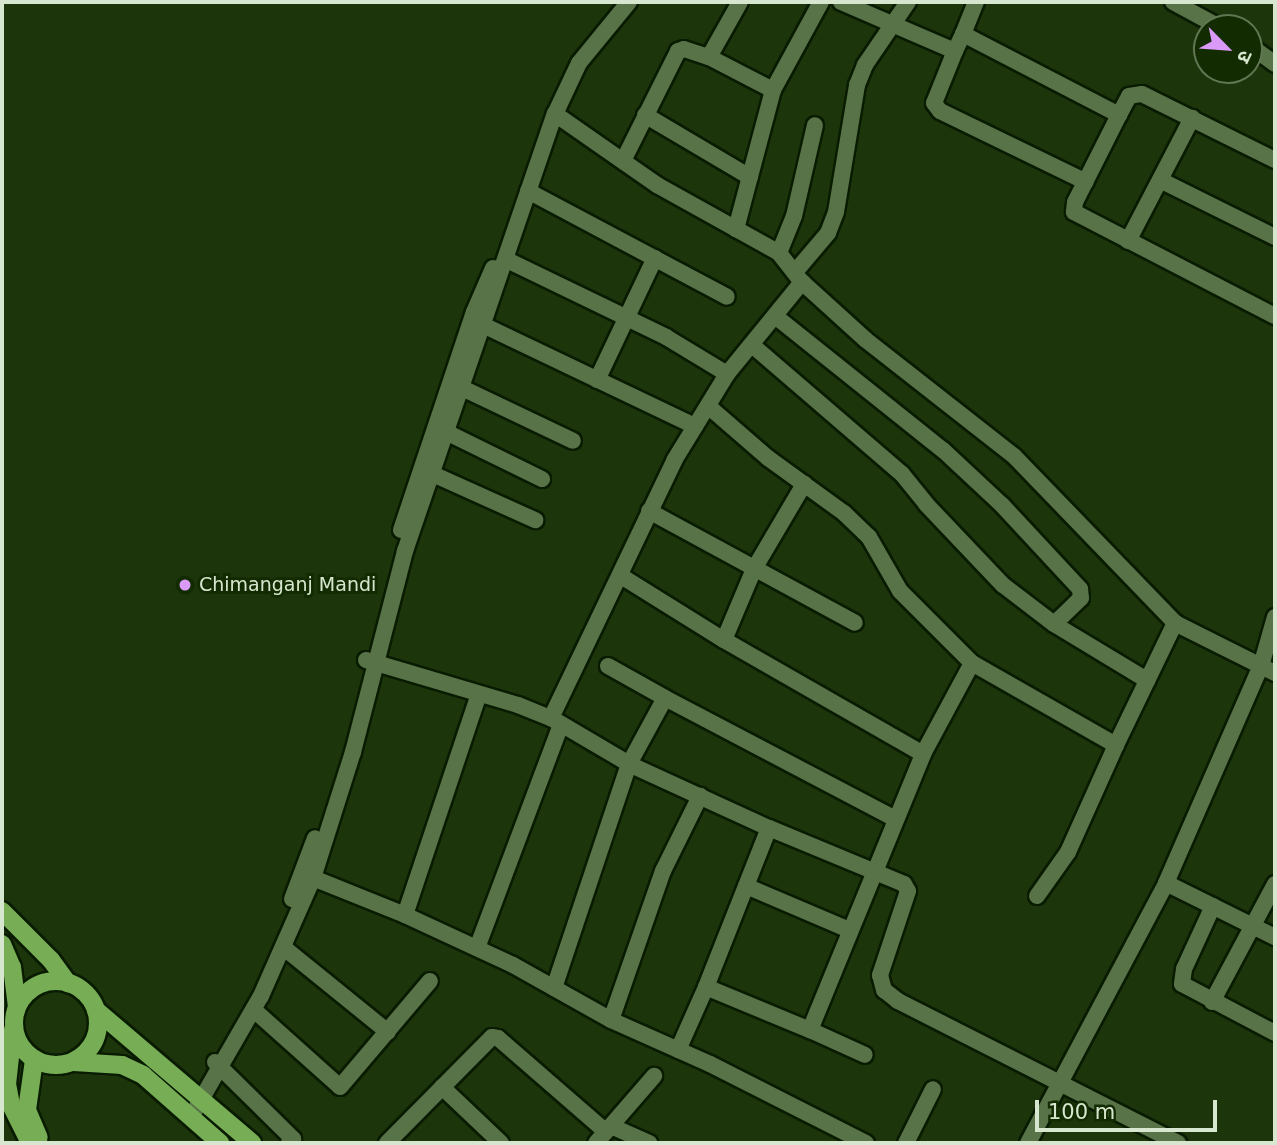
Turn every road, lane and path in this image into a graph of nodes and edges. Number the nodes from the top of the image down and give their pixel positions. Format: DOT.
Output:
graph roads {
  1 [pos="629,2"];
  2 [pos="740,2"];
  3 [pos="821,2"];
  4 [pos="841,2"];
  5 [pos="908,2"];
  6 [pos="976,2"];
  7 [pos="1173,2"];
  8 [pos="1196,14"];
  9 [pos="890,24"];
  10 [pos="963,34"];
  11 [pos="955,51"];
  12 [pos="709,57"];
  13 [pos="773,90"];
  14 [pos="555,114"];
  15 [pos="1119,115"];
  16 [pos="645,116"];
  17 [pos="1192,118"];
  18 [pos="815,125"];
  19 [pos="1275,160"];
  20 [pos="623,161"];
  21 [pos="750,177"];
  22 [pos="1160,180"];
  23 [pos="1086,182"];
  24 [pos="528,191"];
  25 [pos="514,229"];
  26 [pos="736,229"];
  27 [pos="1275,237"];
  28 [pos="1128,241"];
  29 [pos="779,253"];
  30 [pos="655,258"];
  31 [pos="507,260"];
  32 [pos="798,277"];
  33 [pos="727,297"];
  34 [pos="775,316"];
  35 [pos="1275,316"];
  36 [pos="626,318"];
  37 [pos="482,325"];
  38 [pos="752,345"];
  39 [pos="727,374"];
  40 [pos="597,380"];
  41 [pos="460,387"];
  42 [pos="708,406"];
  43 [pos="695,426"];
  44 [pos="446,432"];
  45 [pos="573,441"];
  46 [pos="427,472"];
  47 [pos="542,479"];
  48 [pos="804,484"];
  49 [pos="649,511"];
  50 [pos="535,520"];
  51 [pos="754,569"];
  52 [pos="621,576"];
  53 [pos="1275,617"];
  54 [pos="855,623"];
  55 [pos="1175,623"];
  56 [pos="1054,624"];
  57 [pos="724,640"];
  58 [pos="1271,645"];
  59 [pos="371,662"];
  60 [pos="972,663"];
  61 [pos="608,666"];
  62 [pos="1268,670"];
  63 [pos="1147,680"];
  64 [pos="479,694"];
  65 [pos="665,698"];
  66 [pos="556,721"];
  67 [pos="1116,745"];
  68 [pos="923,754"];
  69 [pos="629,764"];
  70 [pos="700,796"];
  71 [pos="895,819"];
  72 [pos="769,828"];
  73 [pos="873,870"];
  74 [pos="313,878"];
  75 [pos="1166,883"];
  76 [pos="1275,884"];
  77 [pos="746,886"];
  78 [pos="1037,896"];
  79 [pos="1213,906"];
  80 [pos="2,911"];
  81 [pos="405,915"];
  82 [pos="1254,926"];
  83 [pos="849,930"];
  84 [pos="1275,937"];
  85 [pos="2,944"];
  86 [pos="283,947"];
  87 [pos="477,948"];
  88 [pos="430,981"];
  89 [pos="68,983"];
  90 [pos="706,986"];
  91 [pos="554,988"];
  92 [pos="1212,1002"];
  93 [pos="17,1006"];
  94 [pos="96,1010"];
  95 [pos="254,1010"];
  96 [pos="611,1020"];
  97 [pos="14,1027"];
  98 [pos="810,1030"];
  99 [pos="388,1032"];
  100 [pos="1275,1033"];
  101 [pos="678,1050"];
  102 [pos="866,1055"];
  103 [pos="34,1060"];
  104 [pos="74,1062"];
  105 [pos="218,1065"];
  106 [pos="654,1076"];
  107 [pos="1060,1083"];
  108 [pos="442,1087"];
  109 [pos="933,1089"];
  110 [pos="199,1099"];
  111 [pos="188,1115"];
  112 [pos="604,1134"];
  113 [pos="390,1142"];
  114 [pos="30,1143"];
  115 [pos="42,1143"];
  116 [pos="220,1143"];
  117 [pos="252,1143"];
  118 [pos="289,1143"];
  119 [pos="501,1143"];
  120 [pos="649,1143"];
  121 [pos="866,1143"];
  122 [pos="906,1143"];
  123 [pos="1028,1143"];
  124 [pos="1178,1143"];
  1 -- 14 [label="street"];
  2 -- 12 [label="street"];
  3 -- 13 [label="street"];
  4 -- 9 [label="street"];
  5 -- 9 [label="street"];
  6 -- 10 [label="street"];
  7 -- 8 [label="street"];
  9 -- 11 [label="street"];
  9 -- 32 [label="street"];
  10 -- 11 [label="street"];
  10 -- 15 [label="street"];
  11 -- 23 [label="street"];
  12 -- 13 [label="street"];
  12 -- 16 [label="street"];
  13 -- 21 [label="street"];
  14 -- 20 [label="street"];
  14 -- 24 [label="street"];
  15 -- 17 [label="street"];
  15 -- 23 [label="street"];
  16 -- 20 [label="street"];
  16 -- 21 [label="street"];
  17 -- 19 [label="street"];
  17 -- 22 [label="street"];
  18 -- 29 [label="street"];
  20 -- 26 [label="street"];
  21 -- 26 [label="street"];
  22 -- 27 [label="street"];
  22 -- 28 [label="street"];
  23 -- 28 [label="street"];
  24 -- 25 [label="street"];
  24 -- 30 [label="street"];
  25 -- 31 [label="street"];
  25 -- 46 [label="street"];
  26 -- 29 [label="street"];
  28 -- 35 [label="street"];
  29 -- 32 [label="street"];
  30 -- 33 [label="street"];
  30 -- 36 [label="street"];
  31 -- 36 [label="street"];
  31 -- 37 [label="street"];
  32 -- 34 [label="street"];
  32 -- 55 [label="street"];
  34 -- 38 [label="street"];
  34 -- 56 [label="street"];
  36 -- 39 [label="street"];
  36 -- 40 [label="street"];
  37 -- 40 [label="street"];
  37 -- 41 [label="street"];
  38 -- 39 [label="street"];
  38 -- 56 [label="street"];
  39 -- 42 [label="street"];
  40 -- 43 [label="street"];
  41 -- 44 [label="street"];
  41 -- 45 [label="street"];
  42 -- 43 [label="street"];
  42 -- 48 [label="street"];
  43 -- 49 [label="street"];
  44 -- 46 [label="street"];
  44 -- 47 [label="street"];
  46 -- 50 [label="street"];
  46 -- 59 [label="street"];
  48 -- 51 [label="street"];
  48 -- 60 [label="street"];
  49 -- 51 [label="street"];
  49 -- 52 [label="street"];
  51 -- 54 [label="street"];
  51 -- 57 [label="street"];
  52 -- 57 [label="street"];
  52 -- 66 [label="street"];
  53 -- 58 [label="street"];
  55 -- 62 [label="street"];
  55 -- 63 [label="street"];
  56 -- 63 [label="street"];
  57 -- 68 [label="street"];
  58 -- 62 [label="street"];
  59 -- 64 [label="street"];
  59 -- 74 [label="street"];
  59 -- 105 [label="street"];
  60 -- 67 [label="street"];
  60 -- 68 [label="street"];
  61 -- 65 [label="street"];
  62 -- 75 [label="street"];
  63 -- 67 [label="street"];
  64 -- 66 [label="street"];
  64 -- 81 [label="street"];
  65 -- 69 [label="street"];
  65 -- 71 [label="street"];
  66 -- 69 [label="street"];
  66 -- 87 [label="street"];
  67 -- 78 [label="street"];
  68 -- 71 [label="street"];
  69 -- 70 [label="street"];
  69 -- 91 [label="street"];
  70 -- 72 [label="street"];
  70 -- 96 [label="street"];
  71 -- 73 [label="street"];
  72 -- 73 [label="street"];
  72 -- 77 [label="street"];
  73 -- 83 [label="street"];
  73 -- 107 [label="street"];
  74 -- 81 [label="street"];
  74 -- 86 [label="street"];
  75 -- 79 [label="street"];
  75 -- 107 [label="street"];
  76 -- 82 [label="street"];
  77 -- 83 [label="street"];
  77 -- 90 [label="street"];
  79 -- 82 [label="street"];
  79 -- 92 [label="street"];
  80 -- 89 [label="main road"];
  81 -- 87 [label="street"];
  82 -- 84 [label="street"];
  82 -- 92 [label="street"];
  83 -- 98 [label="street"];
  85 -- 93 [label="main road"];
  86 -- 95 [label="street"];
  86 -- 99 [label="street"];
  87 -- 91 [label="street"];
  88 -- 99 [label="street"];
  89 -- 93 [label="main road"];
  89 -- 94 [label="main road"];
  90 -- 98 [label="street"];
  90 -- 101 [label="street"];
  91 -- 96 [label="street"];
  92 -- 100 [label="street"];
  93 -- 97 [label="main road"];
  94 -- 104 [label="main road"];
  94 -- 110 [label="main road"];
  95 -- 99 [label="street"];
  95 -- 105 [label="street"];
  96 -- 101 [label="street"];
  97 -- 103 [label="main road"];
  97 -- 114 [label="main road"];
  98 -- 102 [label="street"];
  101 -- 121 [label="street"];
  103 -- 104 [label="main road"];
  103 -- 115 [label="main road"];
  104 -- 111 [label="main road"];
  105 -- 110 [label="street"];
  105 -- 118 [label="street"];
  106 -- 112 [label="street"];
  107 -- 123 [label="street"];
  107 -- 124 [label="street"];
  108 -- 112 [label="street"];
  108 -- 113 [label="street"];
  108 -- 119 [label="street"];
  109 -- 122 [label="street"];
  110 -- 111 [label="street"];
  110 -- 117 [label="main road"];
  111 -- 116 [label="main road"];
  112 -- 120 [label="street"];
}
